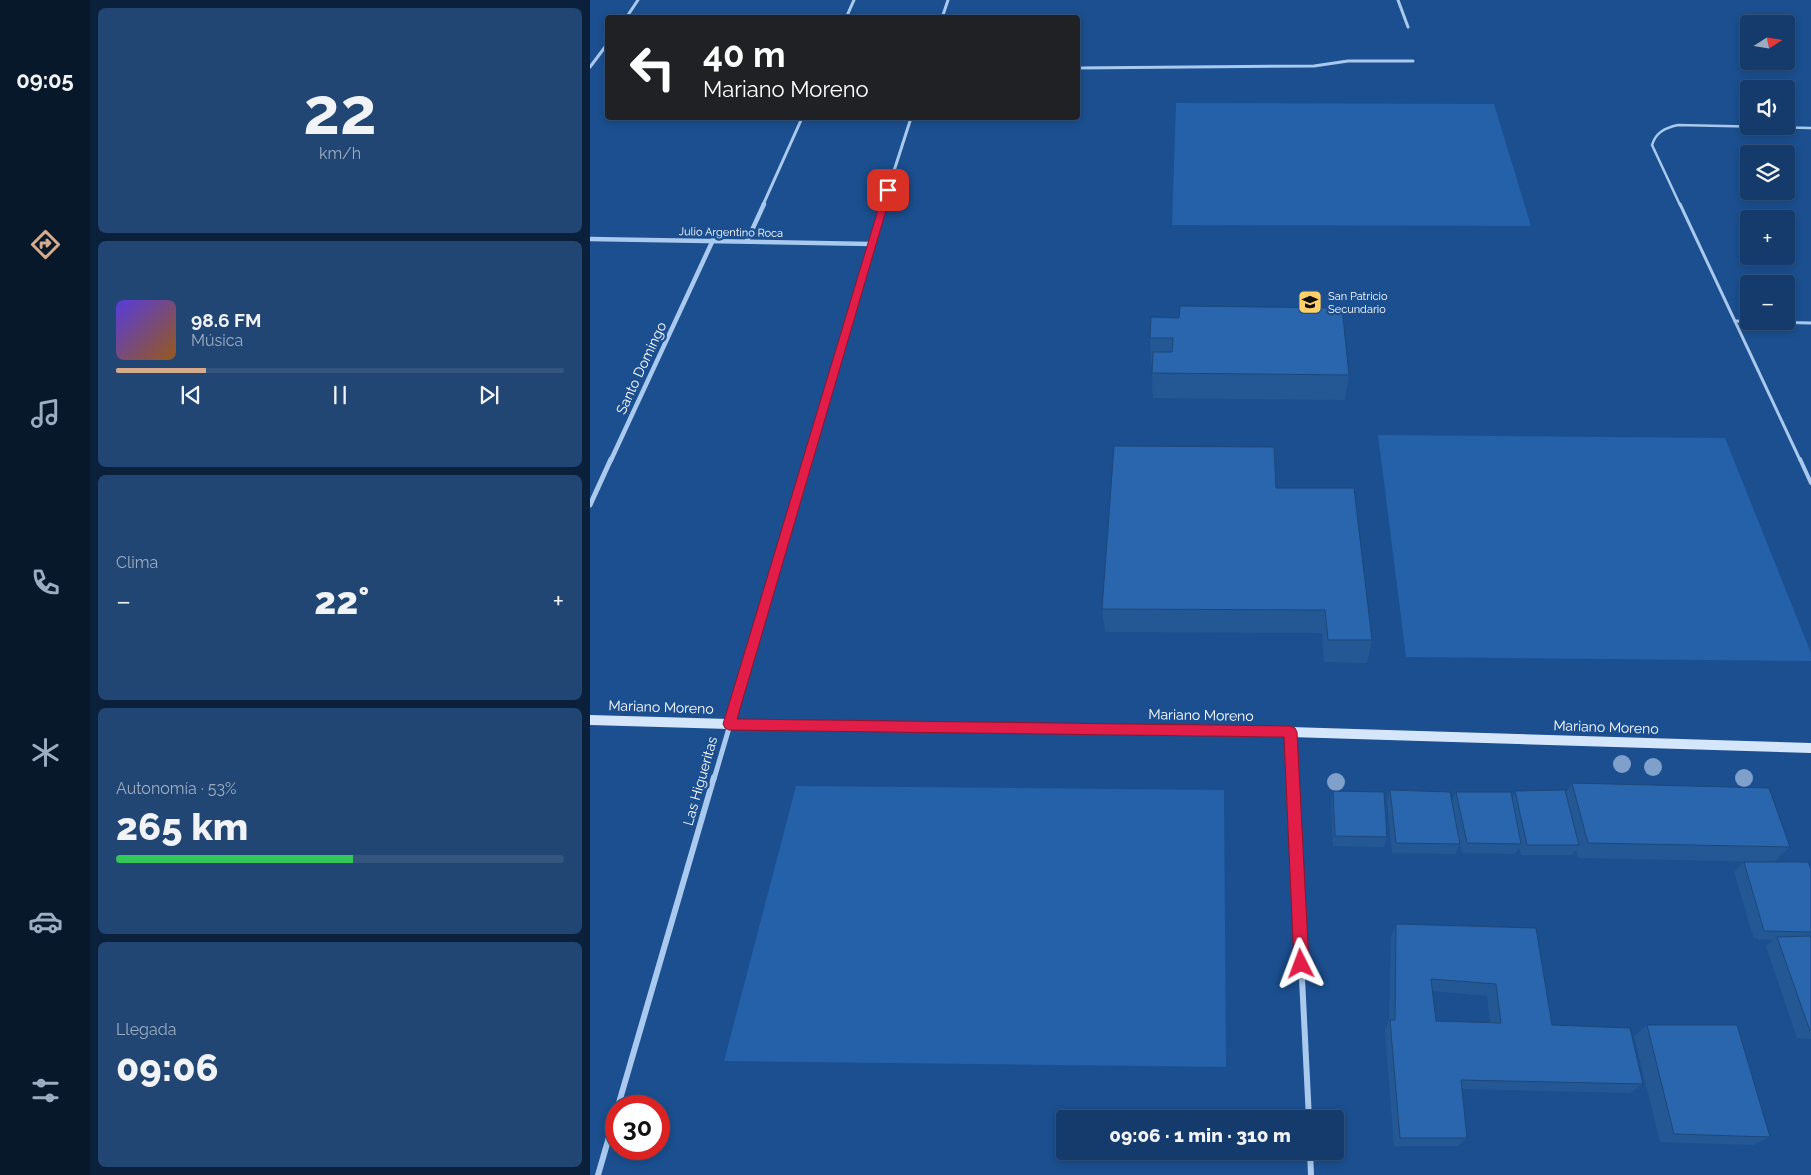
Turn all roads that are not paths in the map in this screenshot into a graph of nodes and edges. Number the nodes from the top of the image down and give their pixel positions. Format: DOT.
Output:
graph roads {
  1 [pos="638,0"];
  2 [pos="854,0"];
  3 [pos="948,0"];
  4 [pos="1398,0"];
  5 [pos="628,15"];
  6 [pos="847,15"];
  7 [pos="943,15"];
  8 [pos="1408,27"];
  9 [pos="605,47"];
  10 [pos="1413,61"];
  11 [pos="590,67"];
  12 [pos="1080,68"];
  13 [pos="801,120"];
  14 [pos="910,120"];
  15 [pos="1811,128"];
  16 [pos="590,239"];
  17 [pos="713,240"];
  18 [pos="747,241"];
  19 [pos="871,244"];
  20 [pos="1735,321"];
  21 [pos="1811,323"];
  22 [pos="1811,483"];
  23 [pos="590,505"];
  24 [pos="590,720"];
  25 [pos="729,724"];
  26 [pos="1290,732"];
  27 [pos="1811,748"];
  28 [pos="621,1095"];
  29 [pos="1309,1110"];
  30 [pos="605,1151"];
  31 [pos="1311,1160"];
  32 [pos="598,1175"];
  33 [pos="1312,1175"];
  1 -- 5 [label="street"];
  2 -- 6 [label="street"];
  3 -- 7 [label="street"];
  4 -- 8 [label="street"];
  9 -- 11 [label="street"];
  10 -- 12 [label="street"];
  13 -- 18 [label="street"];
  14 -- 19 [label="street, Las Higueritas"];
  15 -- 20 [label="lane"];
  16 -- 17 [label="street, Julio Argentino Roca"];
  17 -- 18 [label="street, Julio Argentino Roca"];
  17 -- 23 [label="street, Santo Domingo"];
  18 -- 19 [label="street, Julio Argentino Roca"];
  19 -- 25 [label="street, Las Higueritas"];
  20 -- 21 [label="lane"];
  20 -- 22 [label="lane"];
  24 -- 25 [label="street, Mariano Moreno"];
  25 -- 26 [label="street, Mariano Moreno"];
  25 -- 28 [label="street, Las Higueritas"];
  26 -- 27 [label="street, Mariano Moreno"];
  26 -- 29 [label="street"];
  30 -- 32 [label="street"];
  31 -- 33 [label="street"];
}
